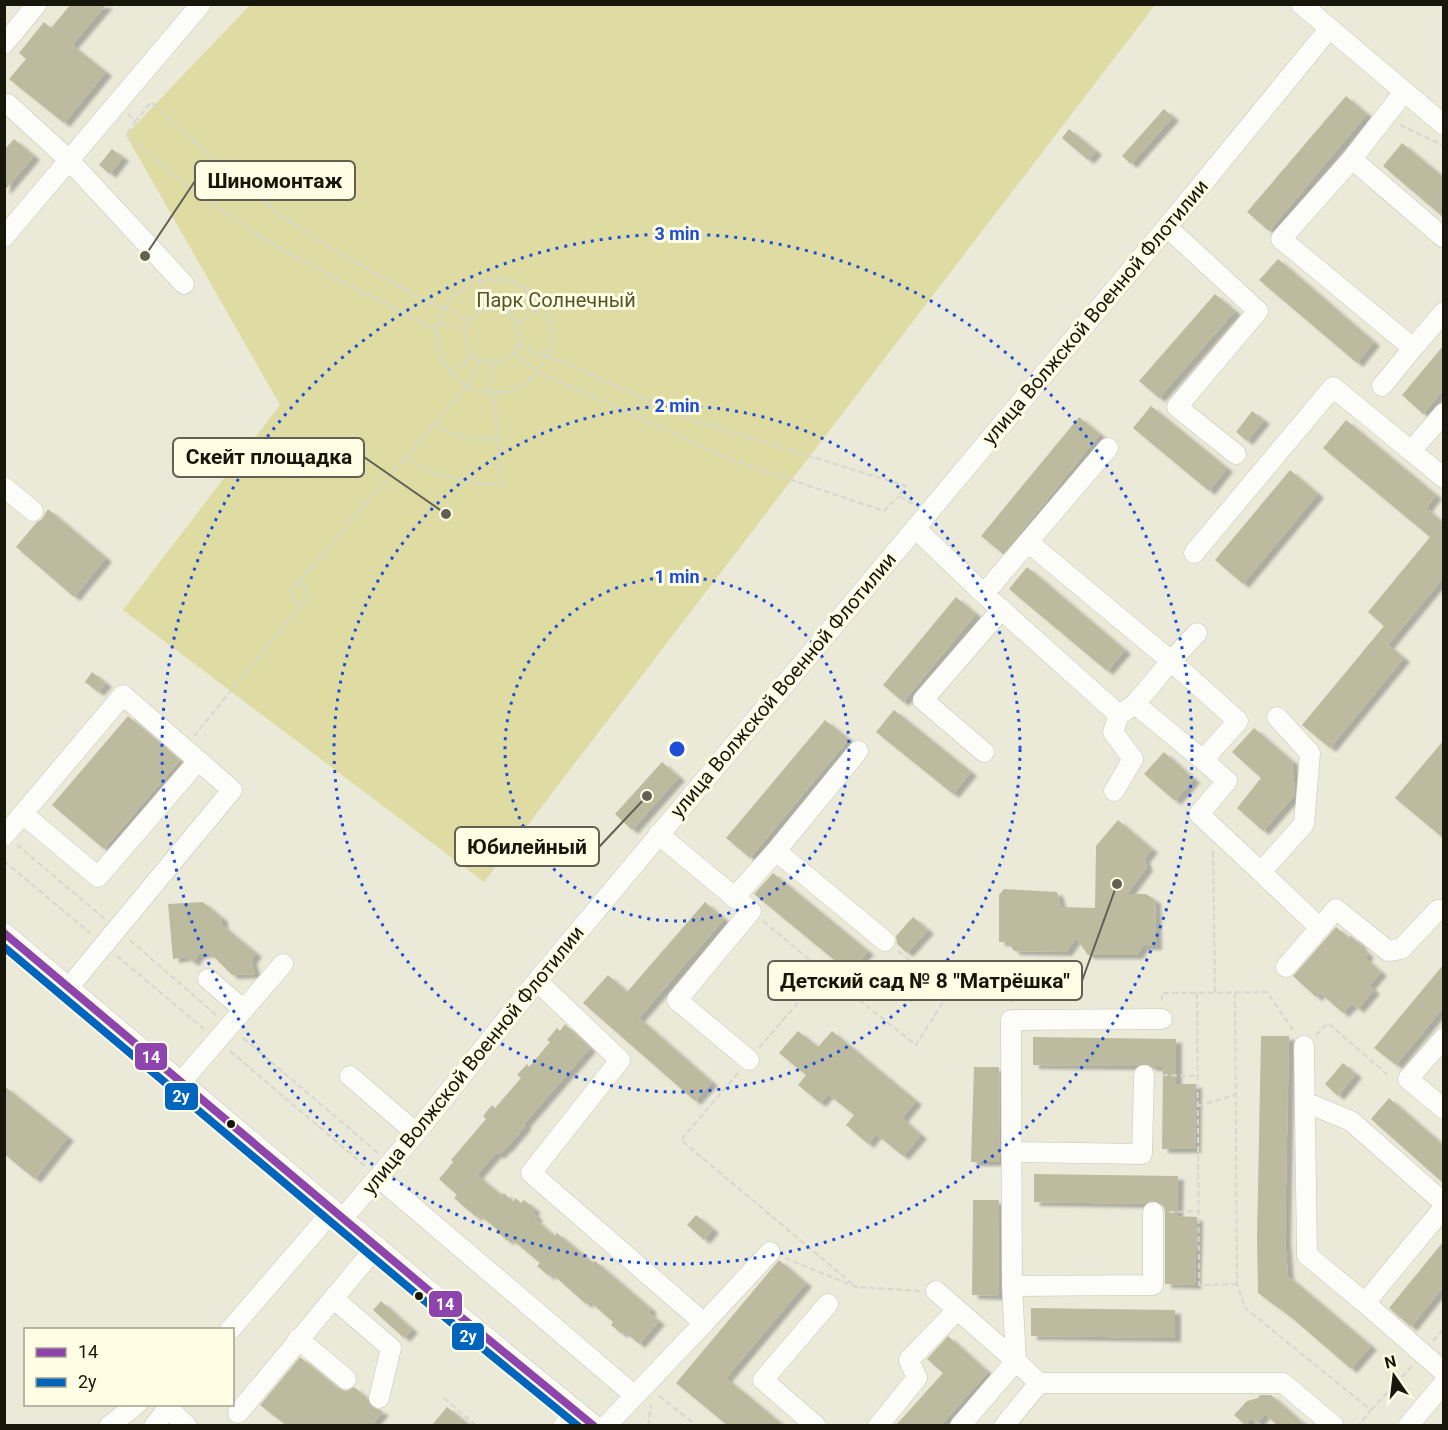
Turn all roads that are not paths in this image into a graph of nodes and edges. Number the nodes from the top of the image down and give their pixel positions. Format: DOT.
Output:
graph roads {
  1 [pos="37,4"];
  2 [pos="201,4"];
  3 [pos="1301,4"];
  4 [pos="1329,29"];
  5 [pos="4,44"];
  6 [pos="1404,92"];
  7 [pos="6,100"];
  8 [pos="1443,125"];
  9 [pos="1352,159"];
  10 [pos="69,160"];
  11 [pos="1167,227"];
  12 [pos="4,237"];
  13 [pos="1443,237"];
  14 [pos="184,284"];
  15 [pos="1443,312"];
  16 [pos="1413,348"];
  17 [pos="1382,386"];
  18 [pos="1443,413"];
  19 [pos="1108,448"];
  20 [pos="1412,452"];
  21 [pos="1236,454"];
  22 [pos="1443,478"];
  23 [pos="4,488"];
  24 [pos="33,511"];
  25 [pos="915,528"];
  26 [pos="1028,542"];
  27 [pos="1194,553"];
  28 [pos="984,594"];
  29 [pos="1002,609"];
  30 [pos="1197,633"];
  31 [pos="1171,661"];
  32 [pos="1127,709"];
  33 [pos="1277,717"];
  34 [pos="858,751"];
  35 [pos="984,752"];
  36 [pos="191,754"];
  37 [pos="1203,760"];
  38 [pos="1114,791"];
  39 [pos="23,814"];
  40 [pos="658,834"];
  41 [pos="5,836"];
  42 [pos="777,851"];
  43 [pos="1261,872"];
  44 [pos="735,897"];
  45 [pos="1443,910"];
  46 [pos="1320,928"];
  47 [pos="4,933"];
  48 [pos="885,941"];
  49 [pos="283,964"];
  50 [pos="1286,967"];
  51 [pos="208,979"];
  52 [pos="537,981"];
  53 [pos="69,987"];
  54 [pos="244,1010"];
  55 [pos="1162,1019"];
  56 [pos="1443,1038"];
  57 [pos="1304,1046"];
  58 [pos="749,1060"];
  59 [pos="1144,1075"];
  60 [pos="350,1076"];
  61 [pos="181,1082"];
  62 [pos="1305,1102"];
  63 [pos="1443,1110"];
  64 [pos="416,1133"];
  65 [pos="1011,1152"];
  66 [pos="384,1171"];
  67 [pos="1443,1205"];
  68 [pos="1153,1212"];
  69 [pos="343,1218"];
  70 [pos="377,1246"];
  71 [pos="770,1252"];
  72 [pos="1012,1286"];
  73 [pos="936,1292"];
  74 [pos="333,1298"];
  75 [pos="1365,1303"];
  76 [pos="828,1304"];
  77 [pos="957,1310"];
  78 [pos="704,1323"];
  79 [pos="231,1328"];
  80 [pos="298,1339"];
  81 [pos="1016,1361"];
  82 [pos="1443,1372"];
  83 [pos="346,1379"];
  84 [pos="1039,1383"];
  85 [pos="1443,1383"];
  86 [pos="644,1390"];
  87 [pos="379,1398"];
  88 [pos="134,1406"];
  89 [pos="170,1406"];
  90 [pos="576,1410"];
  91 [pos="238,1413"];
  92 [pos="109,1425"];
  93 [pos="154,1425"];
  94 [pos="187,1425"];
  95 [pos="563,1425"];
  96 [pos="595,1425"];
  97 [pos="606,1425"];
  98 [pos="816,1425"];
  99 [pos="878,1425"];
  100 [pos="960,1425"];
  101 [pos="1004,1425"];
  102 [pos="1334,1425"];
  103 [pos="1408,1425"];
  1 -- 5 [label="street"];
  2 -- 10 [label="street"];
  3 -- 4 [label="street"];
  4 -- 6 [label="street"];
  4 -- 11 [label="street, улица Волжской Военной Флотилии"];
  6 -- 8 [label="street"];
  6 -- 9 [label="street"];
  7 -- 10 [label="street"];
  9 -- 13 [label="street"];
  9 -- 16 [label="street"];
  10 -- 12 [label="street"];
  10 -- 14 [label="street"];
  11 -- 21 [label="street"];
  11 -- 25 [label="street, улица Волжской Военной Флотилии"];
  15 -- 16 [label="street"];
  16 -- 17 [label="street"];
  18 -- 20 [label="street"];
  19 -- 26 [label="street"];
  20 -- 22 [label="street"];
  20 -- 27 [label="street"];
  23 -- 24 [label="street"];
  25 -- 28 [label="street"];
  25 -- 40 [label="street, улица Волжской Военной Флотилии"];
  26 -- 28 [label="street"];
  26 -- 31 [label="street"];
  28 -- 29 [label="street"];
  29 -- 32 [label="street"];
  29 -- 35 [label="street"];
  30 -- 31 [label="street"];
  31 -- 32 [label="street"];
  31 -- 37 [label="street"];
  32 -- 37 [label="street"];
  32 -- 38 [label="street"];
  33 -- 43 [label="street"];
  34 -- 42 [label="street"];
  36 -- 39 [label="street"];
  36 -- 39 [label="street"];
  36 -- 53 [label="street"];
  37 -- 43 [label="street"];
  39 -- 41 [label="street"];
  40 -- 44 [label="street"];
  40 -- 52 [label="street, улица Волжской Военной Флотилии"];
  42 -- 44 [label="street"];
  42 -- 48 [label="street"];
  43 -- 46 [label="street"];
  44 -- 58 [label="street"];
  45 -- 46 [label="street"];
  46 -- 50 [label="street"];
  47 -- 53 [label="street"];
  49 -- 54 [label="street"];
  51 -- 54 [label="street"];
  52 -- 64 [label="street, улица Волжской Военной Флотилии"];
  52 -- 78 [label="street"];
  53 -- 61 [label="street"];
  54 -- 61 [label="street"];
  55 -- 65 [label="street"];
  56 -- 63 [label="street"];
  57 -- 62 [label="street"];
  59 -- 65 [label="street"];
  60 -- 64 [label="street"];
  61 -- 69 [label="street"];
  62 -- 67 [label="street"];
  62 -- 75 [label="street"];
  64 -- 66 [label="street, улица Волжской Военной Флотилии"];
  65 -- 72 [label="street"];
  66 -- 69 [label="street, улица Волжской Военной Флотилии"];
  66 -- 86 [label="street"];
  67 -- 75 [label="street"];
  68 -- 72 [label="street"];
  69 -- 70 [label="street"];
  69 -- 79 [label="street, улица Волжской Военной Флотилии"];
  70 -- 74 [label="street"];
  70 -- 90 [label="street"];
  71 -- 78 [label="street"];
  72 -- 81 [label="street"];
  73 -- 77 [label="street"];
  74 -- 80 [label="street"];
  74 -- 87 [label="street"];
  75 -- 82 [label="street"];
  76 -- 98 [label="street"];
  77 -- 81 [label="street"];
  77 -- 99 [label="street"];
  78 -- 86 [label="street"];
  80 -- 83 [label="street"];
  80 -- 91 [label="street"];
  81 -- 84 [label="street"];
  81 -- 100 [label="street"];
  84 -- 101 [label="street"];
  84 -- 102 [label="street"];
  85 -- 103 [label="street"];
  86 -- 97 [label="street"];
  88 -- 92 [label="street"];
  89 -- 93 [label="street"];
  89 -- 94 [label="street"];
  90 -- 95 [label="street"];
  90 -- 96 [label="street"];
}
